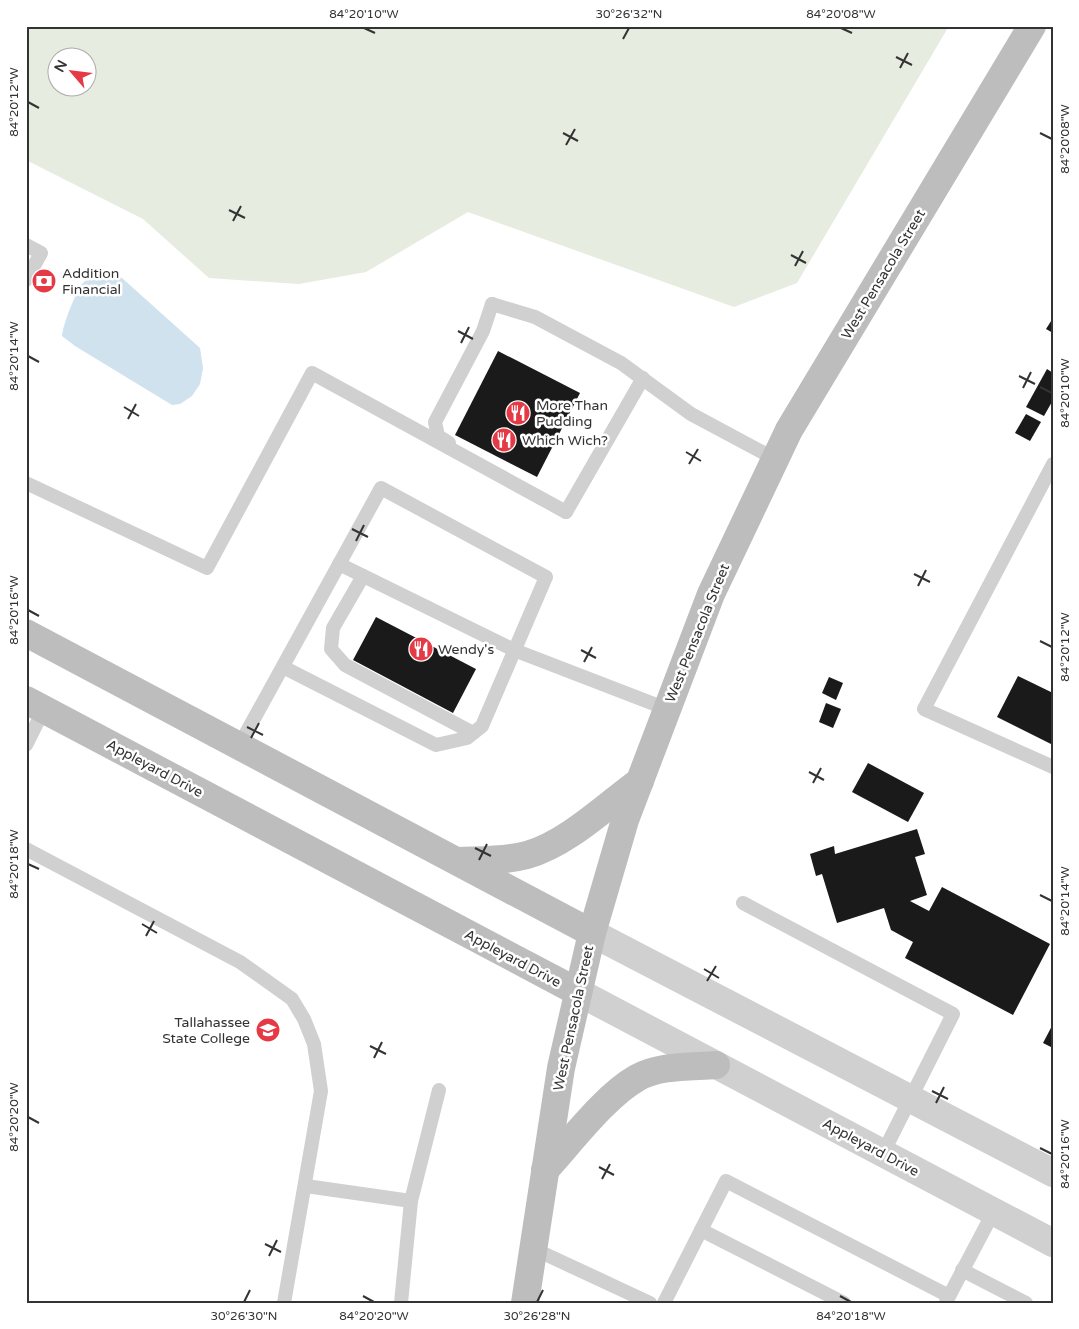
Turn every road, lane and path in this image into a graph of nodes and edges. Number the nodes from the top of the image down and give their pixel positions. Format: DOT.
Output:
graph roads {
  1 [pos="1032,26"];
  2 [pos="26,245"];
  3 [pos="26,280"];
  4 [pos="492,304"];
  5 [pos="643,378"];
  6 [pos="421,433"];
  7 [pos="775,459"];
  8 [pos="1053,464"];
  9 [pos="26,483"];
  10 [pos="566,512"];
  11 [pos="339,564"];
  12 [pos="364,576"];
  13 [pos="26,633"];
  14 [pos="514,650"];
  15 [pos="283,667"];
  16 [pos="35,705"];
  17 [pos="667,709"];
  18 [pos="473,734"];
  19 [pos="26,744"];
  20 [pos="240,746"];
  21 [pos="1053,767"];
  22 [pos="640,781"];
  23 [pos="26,849"];
  24 [pos="458,861"];
  25 [pos="743,903"];
  26 [pos="592,932"];
  27 [pos="578,992"];
  28 [pos="716,1065"];
  29 [pos="439,1090"];
  30 [pos="910,1099"];
  31 [pos="882,1153"];
  32 [pos="545,1170"];
  33 [pos="1053,1173"];
  34 [pos="306,1186"];
  35 [pos="411,1201"];
  36 [pos="994,1211"];
  37 [pos="702,1230"];
  38 [pos="1053,1242"];
  39 [pos="532,1248"];
  40 [pos="962,1270"];
  41 [pos="948,1299"];
  42 [pos="284,1303"];
  43 [pos="401,1303"];
  44 [pos="525,1303"];
  45 [pos="650,1303"];
  46 [pos="664,1303"];
  47 [pos="844,1303"];
  48 [pos="1026,1303"];
  1 -- 7 [label="main road, West Pensacola Street"];
  2 -- 3 [label="lane"];
  4 -- 5 [label="lane"];
  4 -- 6 [label="lane"];
  4 -- 10 [label="lane"];
  5 -- 7 [label="lane"];
  5 -- 10 [label="lane"];
  6 -- 9 [label="lane"];
  6 -- 10 [label="lane"];
  7 -- 17 [label="main road, West Pensacola Street"];
  8 -- 21 [label="lane"];
  11 -- 12 [label="lane"];
  11 -- 14 [label="lane"];
  11 -- 15 [label="lane"];
  12 -- 14 [label="lane"];
  12 -- 18 [label="lane"];
  13 -- 20 [label="main road"];
  14 -- 17 [label="lane"];
  14 -- 18 [label="lane"];
  15 -- 18 [label="lane"];
  15 -- 20 [label="lane"];
  16 -- 19 [label="lane"];
  16 -- 27 [label="main road, Appleyard Drive"];
  17 -- 22 [label="main road, West Pensacola Street"];
  20 -- 24 [label="main road"];
  22 -- 24 [label="main road"];
  22 -- 26 [label="main road, West Pensacola Street"];
  23 -- 34 [label="lane"];
  24 -- 26 [label="main road"];
  25 -- 30 [label="lane"];
  26 -- 27 [label="main road, West Pensacola Street"];
  26 -- 30 [label="street"];
  27 -- 28 [label="street, Appleyard Drive"];
  27 -- 32 [label="main road, West Pensacola Street"];
  28 -- 31 [label="street, Appleyard Drive"];
  28 -- 32 [label="main road"];
  29 -- 35 [label="lane"];
  30 -- 31 [label="lane"];
  30 -- 33 [label="street"];
  31 -- 36 [label="street, Appleyard Drive"];
  32 -- 39 [label="main road, West Pensacola Street"];
  34 -- 35 [label="lane"];
  34 -- 42 [label="lane"];
  35 -- 43 [label="lane"];
  36 -- 38 [label="street, Appleyard Drive"];
  36 -- 40 [label="lane"];
  37 -- 41 [label="lane"];
  37 -- 46 [label="lane"];
  37 -- 47 [label="lane"];
  39 -- 44 [label="main road, West Pensacola Street"];
  39 -- 45 [label="lane"];
  40 -- 41 [label="lane"];
  40 -- 48 [label="lane"];
}
